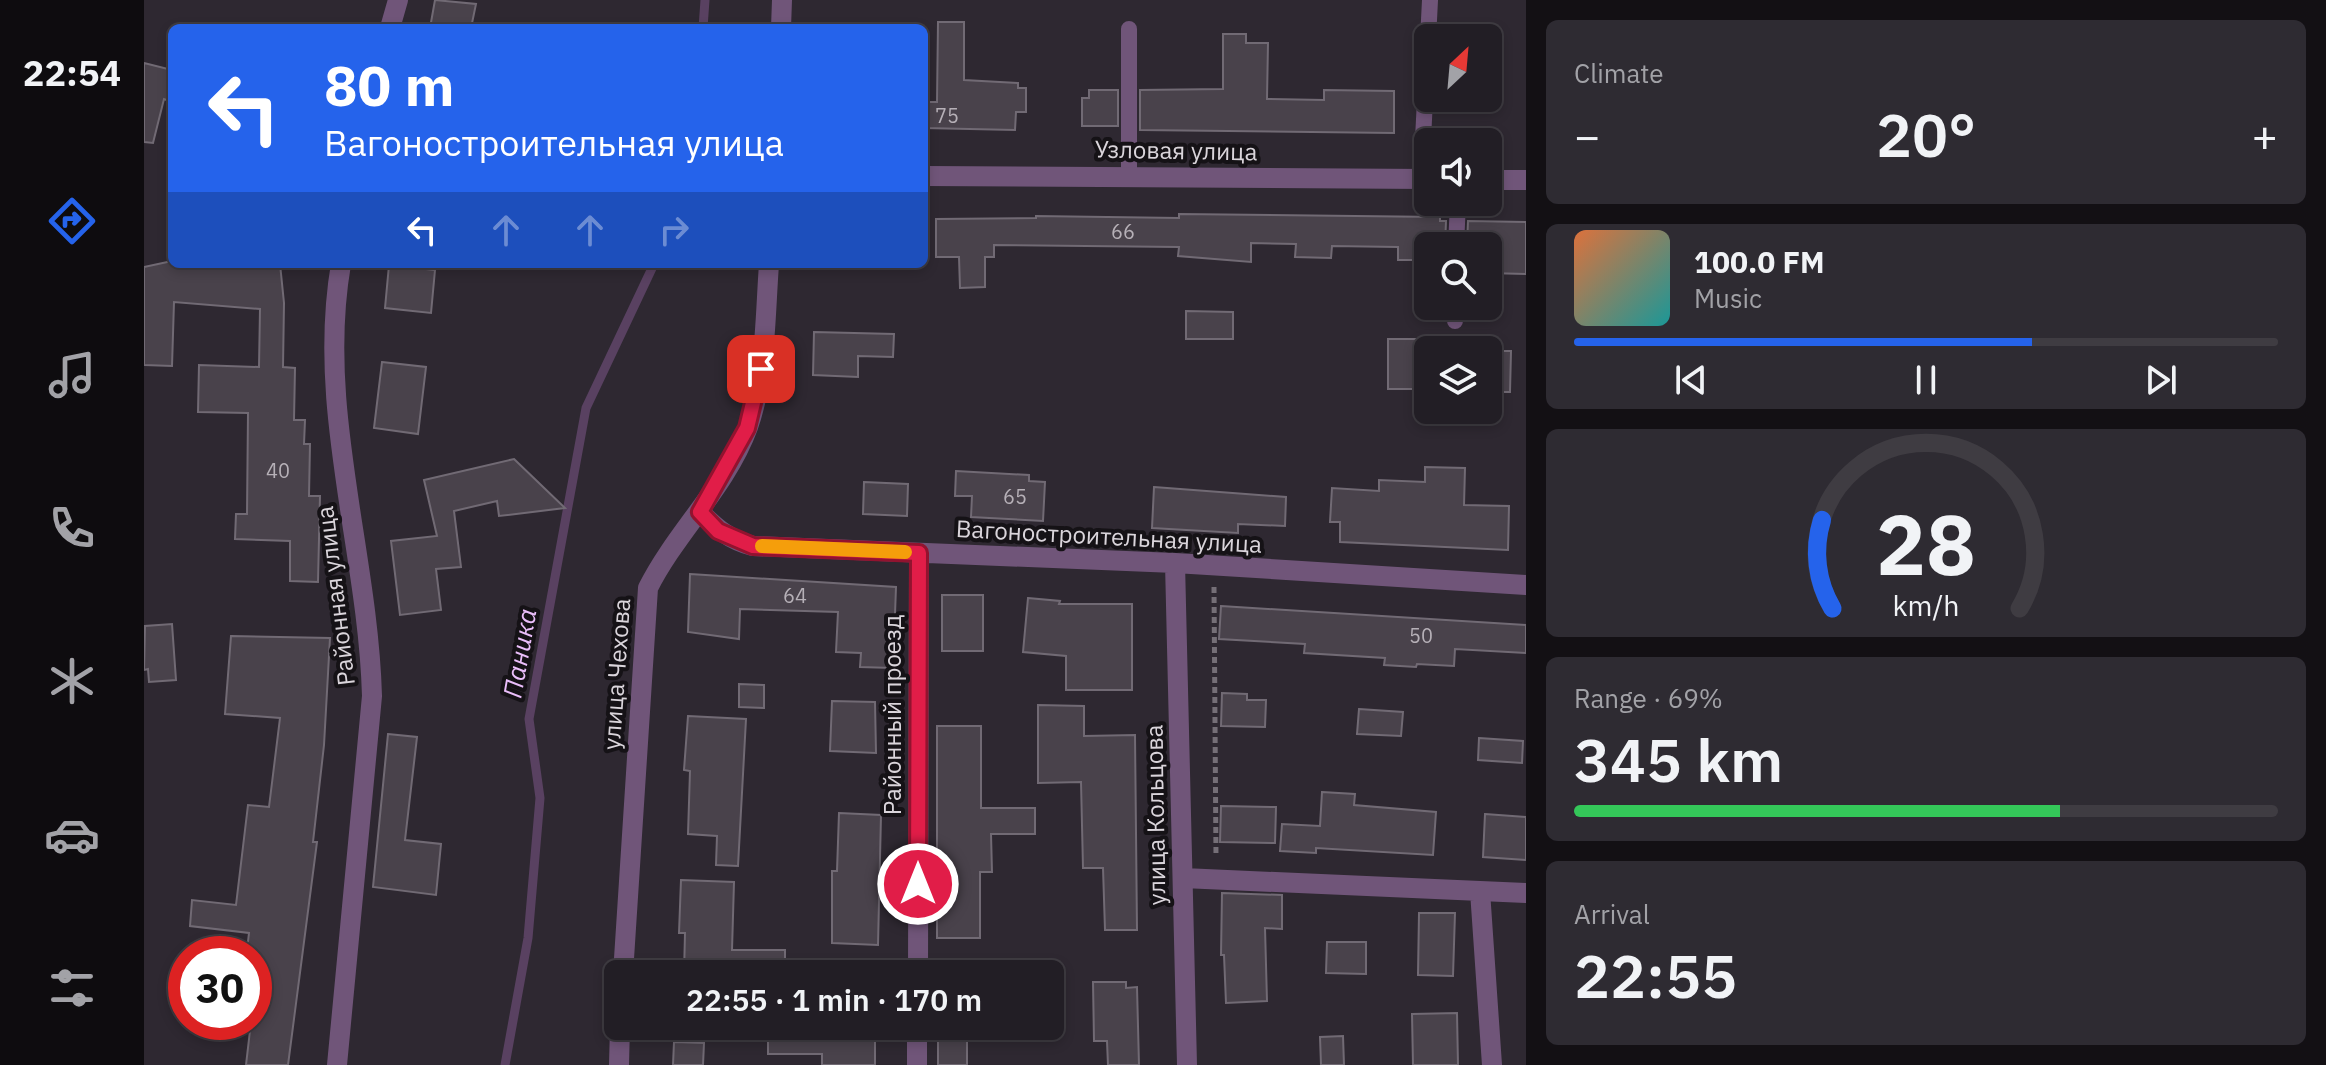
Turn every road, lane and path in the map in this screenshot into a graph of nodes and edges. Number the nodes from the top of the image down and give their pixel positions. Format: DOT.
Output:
graph roads {
  1 [pos="398,0"];
  2 [pos="782,0"];
  3 [pos="1430,0"];
  4 [pos="391,24"];
  5 [pos="781,24"];
  6 [pos="1129,29"];
  7 [pos="1426,128"];
  8 [pos="928,176"];
  9 [pos="1129,176"];
  10 [pos="1414,179"];
  11 [pos="1502,180"];
  12 [pos="1526,180"];
  13 [pos="341,268"];
  14 [pos="769,268"];
  15 [pos="700,512"];
  16 [pos="919,553"];
  17 [pos="1175,563"];
  18 [pos="1214,566"];
  19 [pos="1526,585"];
  20 [pos="1183,878"];
  21 [pos="1217,879"];
  22 [pos="1480,891"];
  23 [pos="1526,893"];
  24 [pos="624,960"];
  25 [pos="918,960"];
  26 [pos="620,1040"];
  27 [pos="917,1040"];
  28 [pos="337,1065"];
  29 [pos="619,1065"];
  30 [pos="917,1065"];
  31 [pos="1187,1065"];
  32 [pos="1492,1065"];
  1 -- 4 [label="street"];
  2 -- 5 [label="street"];
  3 -- 7 [label="lane"];
  6 -- 9 [label="lane"];
  8 -- 9 [label="street, Узловая улица"];
  9 -- 10 [label="street, Узловая улица"];
  11 -- 12 [label="street"];
  13 -- 28 [label="street, Районная улица"];
  14 -- 15 [label="street, улица Чехова"];
  15 -- 16 [label="street, Вагоностроительная улица"];
  15 -- 24 [label="street, улица Чехова"];
  16 -- 17 [label="street, Вагоностроительная улица"];
  16 -- 25 [label="street, Районный проезд"];
  17 -- 18 [label="street, Вагоностроительная улица"];
  17 -- 20 [label="street, улица Кольцова"];
  18 -- 19 [label="street, Вагоностроительная улица"];
  18 -- 21 [label="path"];
  20 -- 21 [label="street"];
  20 -- 31 [label="street, улица Кольцова"];
  21 -- 22 [label="street"];
  22 -- 23 [label="street"];
  22 -- 32 [label="street"];
  26 -- 29 [label="street"];
  27 -- 30 [label="street"];
}
